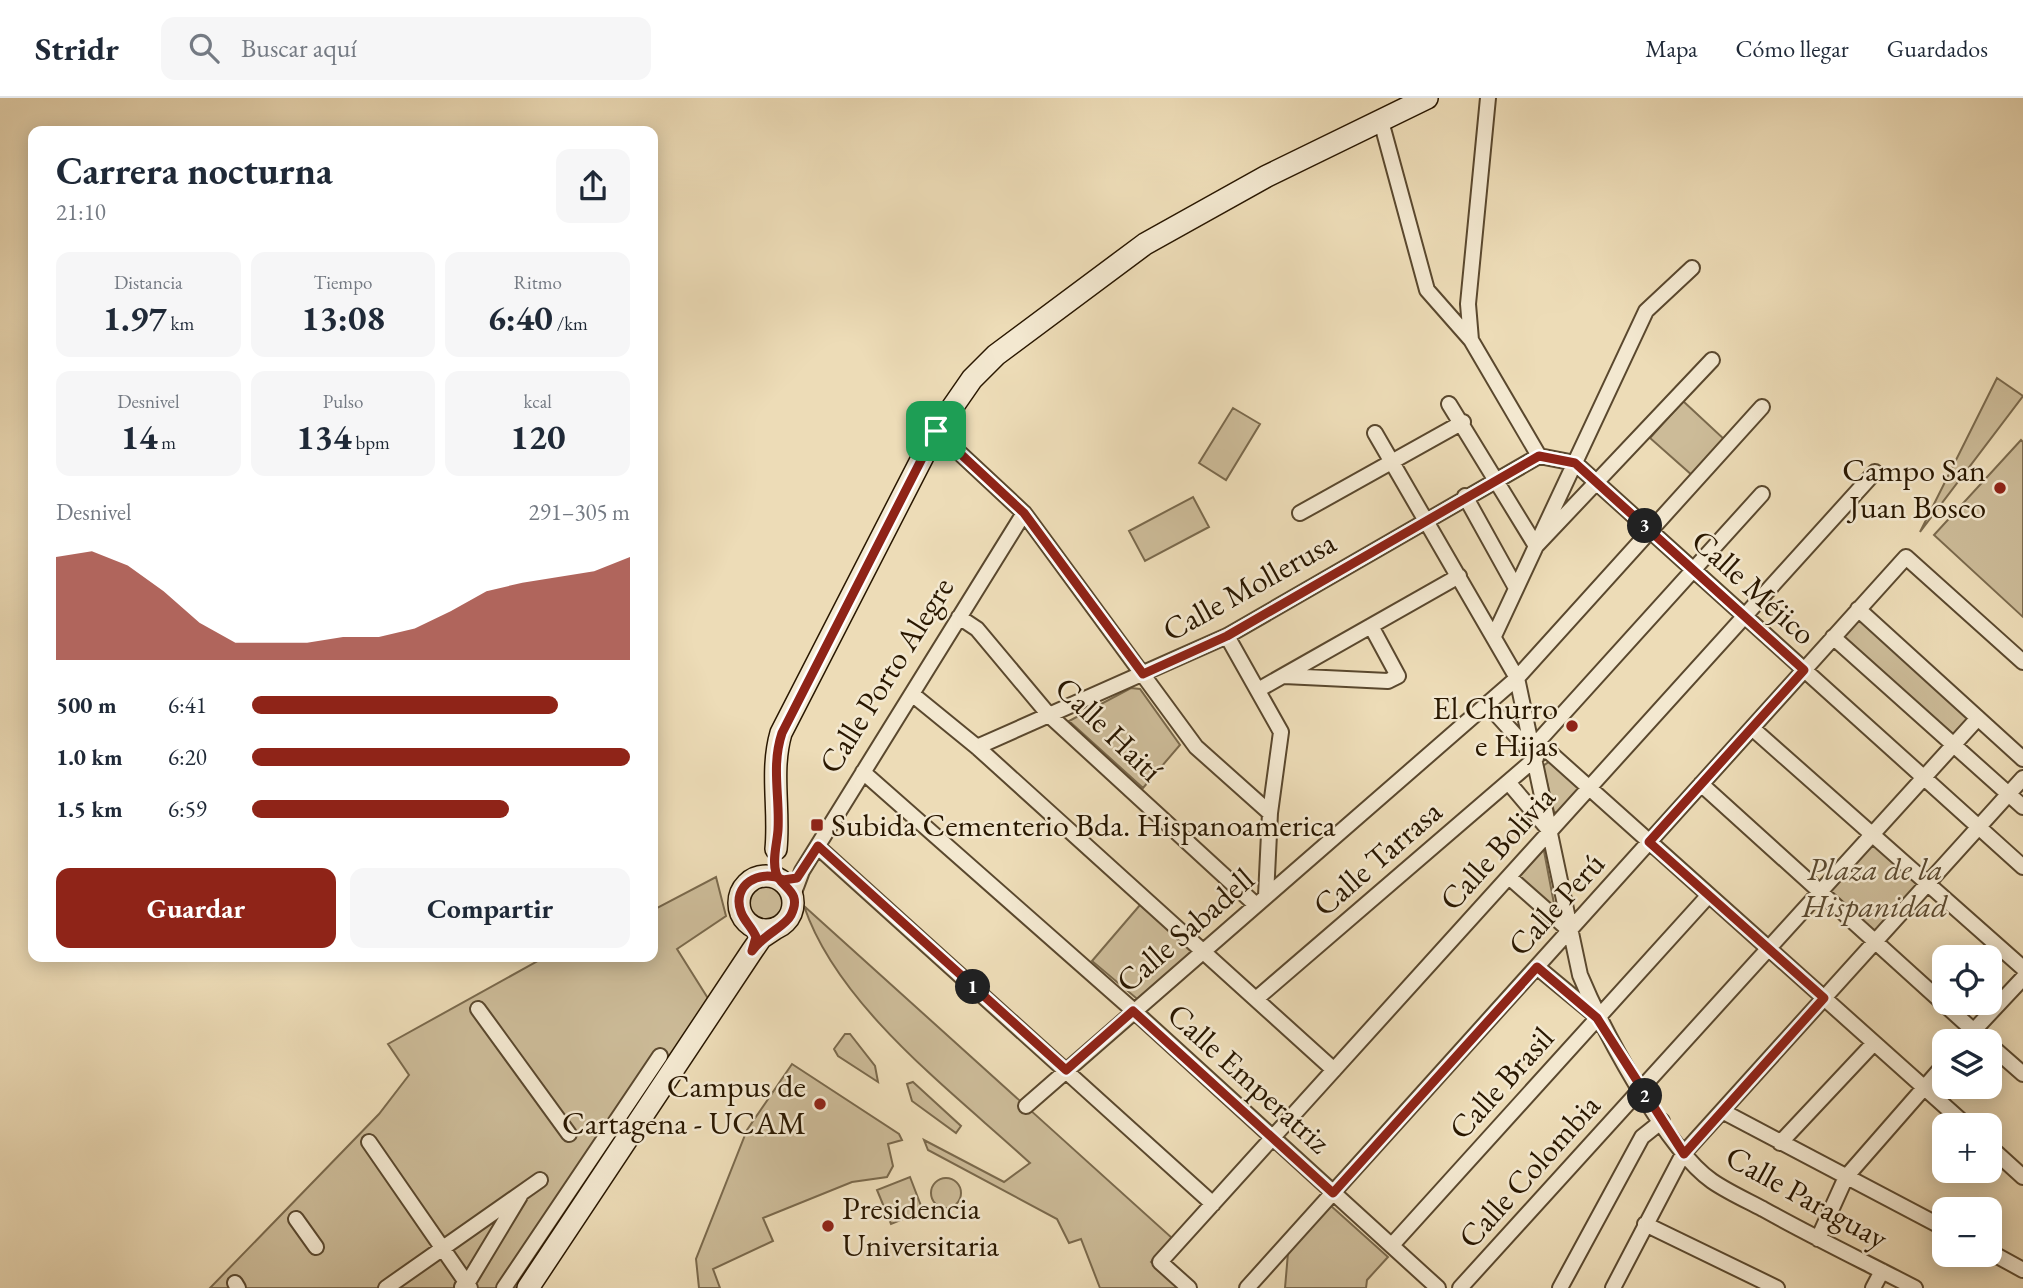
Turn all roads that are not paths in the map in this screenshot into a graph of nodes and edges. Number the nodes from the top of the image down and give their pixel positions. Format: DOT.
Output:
graph roads {
  1 [pos="1427,98"];
  2 [pos="1488,98"];
  3 [pos="1381,121"];
  4 [pos="1692,268"];
  5 [pos="1471,340"];
  6 [pos="1712,360"];
  7 [pos="1449,404"];
  8 [pos="1762,407"];
  9 [pos="1464,422"];
  10 [pos="936,431"];
  11 [pos="1375,433"];
  12 [pos="1539,456"];
  13 [pos="1393,462"];
  14 [pos="1575,463"];
  15 [pos="1875,472"];
  16 [pos="1496,479"];
  17 [pos="1596,482"];
  18 [pos="1762,494"];
  19 [pos="1465,496"];
  20 [pos="1024,513"];
  21 [pos="1300,513"];
  22 [pos="1425,519"];
  23 [pos="1651,532"];
  24 [pos="1536,546"];
  25 [pos="1693,570"];
  26 [pos="1459,576"];
  27 [pos="1516,588"];
  28 [pos="1858,609"];
  29 [pos="1745,616"];
  30 [pos="959,617"];
  31 [pos="1371,626"];
  32 [pos="1227,636"];
  33 [pos="1494,636"];
  34 [pos="1833,637"];
  35 [pos="2023,662"];
  36 [pos="1804,670"];
  37 [pos="1143,674"];
  38 [pos="1283,676"];
  39 [pos="1517,678"];
  40 [pos="1258,690"];
  41 [pos="912,694"];
  42 [pos="1489,706"];
  43 [pos="1049,715"];
  44 [pos="1978,718"];
  45 [pos="1752,727"];
  46 [pos="1953,745"];
  47 [pos="976,747"];
  48 [pos="1536,749"];
  49 [pos="2023,759"];
  50 [pos="863,772"];
  51 [pos="1924,777"];
  52 [pos="2023,779"];
  53 [pos="1508,782"];
  54 [pos="1701,784"];
  55 [pos="1590,788"];
  56 [pos="2009,794"];
  57 [pos="2023,807"];
  58 [pos="1270,813"];
  59 [pos="1980,828"];
  60 [pos="1550,831"];
  61 [pos="1872,835"];
  62 [pos="1649,842"];
  63 [pos="818,846"];
  64 [pos="2023,867"];
  65 [pos="1509,877"];
  66 [pos="784,880"];
  67 [pos="1928,884"];
  68 [pos="1822,891"];
  69 [pos="1709,895"];
  70 [pos="1261,900"];
  71 [pos="749,924"];
  72 [pos="776,929"];
  73 [pos="1569,930"];
  74 [pos="1878,942"];
  75 [pos="1768,948"];
  76 [pos="752,951"];
  77 [pos="1202,951"];
  78 [pos="1537,967"];
  79 [pos="2023,968"];
  80 [pos="2023,978"];
  81 [pos="1824,998"];
  82 [pos="1256,999"];
  83 [pos="478,1009"];
  84 [pos="1133,1011"];
  85 [pos="1597,1018"];
  86 [pos="1962,1029"];
  87 [pos="1976,1029"];
  88 [pos="1874,1043"];
  89 [pos="660,1056"];
  90 [pos="2002,1056"];
  91 [pos="1066,1070"];
  92 [pos="1334,1070"];
  93 [pos="2023,1074"];
  94 [pos="1932,1080"];
  95 [pos="1925,1088"];
  96 [pos="1641,1089"];
  97 [pos="1026,1106"];
  98 [pos="1722,1111"];
  99 [pos="1953,1113"];
  100 [pos="1662,1121"];
  101 [pos="569,1134"];
  102 [pos="1273,1138"];
  103 [pos="369,1142"];
  104 [pos="1780,1143"];
  105 [pos="1684,1154"];
  106 [pos="2002,1158"];
  107 [pos="1846,1177"];
  108 [pos="2023,1177"];
  109 [pos="540,1180"];
  110 [pos="523,1191"];
  111 [pos="1333,1193"];
  112 [pos="1213,1204"];
  113 [pos="296,1219"];
  114 [pos="1932,1222"];
  115 [pos="1645,1224"];
  116 [pos="1818,1240"];
  117 [pos="1392,1245"];
  118 [pos="316,1247"];
  119 [pos="442,1249"];
  120 [pos="2002,1259"];
  121 [pos="2023,1270"];
  122 [pos="1882,1271"];
  123 [pos="466,1286"];
  124 [pos="386,1288"];
  125 [pos="504,1288"];
  126 [pos="528,1288"];
  127 [pos="1189,1288"];
  128 [pos="1247,1288"];
  129 [pos="1438,1288"];
  130 [pos="1460,1288"];
  131 [pos="1560,1288"];
  132 [pos="1613,1288"];
  133 [pos="1777,1288"];
  134 [pos="1873,1288"];
  135 [pos="1915,1288"];
  1 -- 3 [label="street"];
  2 -- 5 [label="street"];
  3 -- 5 [label="street"];
  3 -- 10 [label="street"];
  4 -- 14 [label="street"];
  5 -- 12 [label="street"];
  6 -- 17 [label="street"];
  7 -- 9 [label="street"];
  8 -- 23 [label="street, Calle Sabadell"];
  9 -- 13 [label="street"];
  9 -- 16 [label="street"];
  10 -- 20 [label="street"];
  10 -- 66 [label="street"];
  11 -- 13 [label="street, Calle Paraguay"];
  12 -- 14 [label="street"];
  12 -- 16 [label="street, Calle Mollerusa"];
  13 -- 21 [label="street"];
  13 -- 22 [label="street, Calle Paraguay"];
  14 -- 17 [label="street, Calle Méjico"];
  14 -- 24 [label="street"];
  15 -- 29 [label="street, Calle Bolivia"];
  16 -- 19 [label="street, Calle Mollerusa"];
  16 -- 24 [label="street"];
  17 -- 23 [label="street, Calle Méjico"];
  17 -- 24 [label="street"];
  18 -- 25 [label="street, Calle Tarrasa"];
  19 -- 22 [label="street, Calle Mollerusa"];
  19 -- 27 [label="street"];
  20 -- 30 [label="street, Calle Porto Alegre"];
  20 -- 37 [label="street"];
  22 -- 26 [label="street, Calle Paraguay"];
  22 -- 32 [label="street, Calle Mollerusa"];
  23 -- 25 [label="street, Calle Méjico"];
  23 -- 39 [label="street, Calle Sabadell"];
  24 -- 27 [label="street"];
  25 -- 29 [label="street, Calle Méjico"];
  25 -- 48 [label="street, Calle Tarrasa"];
  26 -- 31 [label="street"];
  26 -- 33 [label="street, Calle Paraguay"];
  27 -- 33 [label="street"];
  28 -- 34 [label="street, Calle Perú"];
  28 -- 35 [label="street, Calle Perú"];
  28 -- 44 [label="street"];
  29 -- 36 [label="street, Calle Méjico"];
  29 -- 55 [label="street, Calle Bolivia"];
  30 -- 41 [label="street, Calle Porto Alegre"];
  30 -- 43 [label="street, Calle Haití"];
  31 -- 38 [label="street"];
  31 -- 38 [label="street"];
  32 -- 37 [label="street, Calle Mollerusa"];
  32 -- 40 [label="street"];
  33 -- 39 [label="street, Calle Paraguay"];
  34 -- 36 [label="street, Calle Perú"];
  34 -- 46 [label="street"];
  36 -- 45 [label="street, Calle Perú"];
  36 -- 51 [label="street, Calle Méjico"];
  37 -- 43 [label="street, Calle Mollerusa"];
  37 -- 58 [label="street"];
  38 -- 40 [label="street"];
  39 -- 42 [label="street, Calle Sabadell"];
  39 -- 48 [label="street, Calle Paraguay"];
  40 -- 58 [label="street"];
  41 -- 47 [label="street"];
  41 -- 50 [label="street, Calle Porto Alegre"];
  42 -- 48 [label="street"];
  42 -- 70 [label="street, Calle Sabadell"];
  43 -- 47 [label="street, Calle Mollerusa"];
  43 -- 70 [label="street, Calle Haití"];
  44 -- 46 [label="street, Calle Colombia"];
  44 -- 49 [label="street"];
  45 -- 54 [label="street, Calle Perú"];
  45 -- 61 [label="street"];
  46 -- 51 [label="street, Calle Colombia"];
  46 -- 56 [label="street"];
  47 -- 77 [label="street"];
  48 -- 53 [label="street, Calle Tarrasa"];
  48 -- 55 [label="street"];
  48 -- 60 [label="street, Calle Paraguay"];
  50 -- 63 [label="street, Calle Porto Alegre"];
  50 -- 84 [label="street, Calle Emperatriz"];
  51 -- 59 [label="street, Calle Méjico"];
  51 -- 61 [label="street, Calle Colombia"];
  52 -- 56 [label="street"];
  53 -- 60 [label="street"];
  53 -- 82 [label="street, Calle Tarrasa"];
  54 -- 62 [label="street, Calle Perú"];
  54 -- 68 [label="street"];
  55 -- 60 [label="street, Calle Bolivia"];
  55 -- 62 [label="street"];
  56 -- 57 [label="street"];
  56 -- 59 [label="street"];
  58 -- 70 [label="street"];
  59 -- 64 [label="street, Calle Méjico"];
  59 -- 67 [label="street"];
  60 -- 65 [label="street, Calle Bolivia"];
  60 -- 73 [label="street, Calle Paraguay"];
  61 -- 67 [label="street"];
  61 -- 68 [label="street, Calle Colombia"];
  62 -- 69 [label="street"];
  62 -- 73 [label="street, Calle Perú"];
  63 -- 66 [label="street, Calle Porto Alegre"];
  63 -- 91 [label="street"];
  65 -- 73 [label="street"];
  65 -- 92 [label="street, Calle Bolivia"];
  66 -- 71 [label="street, Calle Porto Alegre"];
  66 -- 72 [label="street, Calle Porto Alegre"];
  67 -- 74 [label="street"];
  67 -- 79 [label="street"];
  68 -- 74 [label="street"];
  68 -- 75 [label="street, Calle Colombia"];
  69 -- 75 [label="street"];
  69 -- 85 [label="street, Calle Brasil"];
  70 -- 77 [label="street, Calle Sabadell"];
  71 -- 72 [label="street"];
  71 -- 76 [label="street"];
  72 -- 76 [label="street, Calle Porto Alegre"];
  73 -- 78 [label="street, Calle Perú"];
  73 -- 85 [label="street, Calle Paraguay"];
  74 -- 81 [label="street"];
  74 -- 86 [label="street"];
  75 -- 81 [label="street"];
  75 -- 96 [label="street, Calle Colombia"];
  76 -- 126 [label="street, Calle Porto Alegre"];
  77 -- 82 [label="street"];
  77 -- 84 [label="street, Calle Sabadell"];
  78 -- 85 [label="street"];
  78 -- 111 [label="street, Calle Perú"];
  80 -- 87 [label="street"];
  81 -- 88 [label="street"];
  81 -- 98 [label="street"];
  82 -- 92 [label="street"];
  83 -- 101 [label="street"];
  84 -- 91 [label="street, Calle Sabadell"];
  84 -- 102 [label="street, Calle Emperatriz"];
  85 -- 96 [label="street, Calle Paraguay"];
  85 -- 117 [label="street, Calle Brasil"];
  88 -- 95 [label="street"];
  88 -- 104 [label="street"];
  89 -- 125 [label="street"];
  90 -- 93 [label="street"];
  91 -- 97 [label="street, Calle Sabadell"];
  91 -- 112 [label="street"];
  92 -- 102 [label="street, Calle Bolivia"];
  94 -- 95 [label="street"];
  95 -- 99 [label="street"];
  95 -- 107 [label="street"];
  96 -- 100 [label="street, Calle Paraguay"];
  96 -- 130 [label="street, Calle Colombia"];
  98 -- 104 [label="street"];
  98 -- 105 [label="street"];
  100 -- 105 [label="street, Calle Paraguay"];
  100 -- 131 [label="street"];
  102 -- 111 [label="street, Calle Emperatriz"];
  102 -- 112 [label="street, Calle Bolivia"];
  103 -- 119 [label="street"];
  104 -- 107 [label="street"];
  105 -- 115 [label="street"];
  105 -- 116 [label="street, Calle Paraguay"];
  106 -- 108 [label="street"];
  107 -- 114 [label="street"];
  107 -- 116 [label="street"];
  109 -- 110 [label="street"];
  110 -- 119 [label="street"];
  110 -- 123 [label="street"];
  111 -- 117 [label="street, Calle Emperatriz"];
  111 -- 128 [label="street, Calle Perú"];
  112 -- 127 [label="street, Calle Bolivia"];
  113 -- 118 [label="street"];
  115 -- 132 [label="street"];
  115 -- 133 [label="street"];
  116 -- 122 [label="street, Calle Paraguay"];
  117 -- 129 [label="street, Calle Emperatriz"];
  119 -- 123 [label="street"];
  119 -- 124 [label="street"];
  120 -- 121 [label="street"];
  122 -- 134 [label="street"];
  122 -- 135 [label="street, Calle Paraguay"];
}
